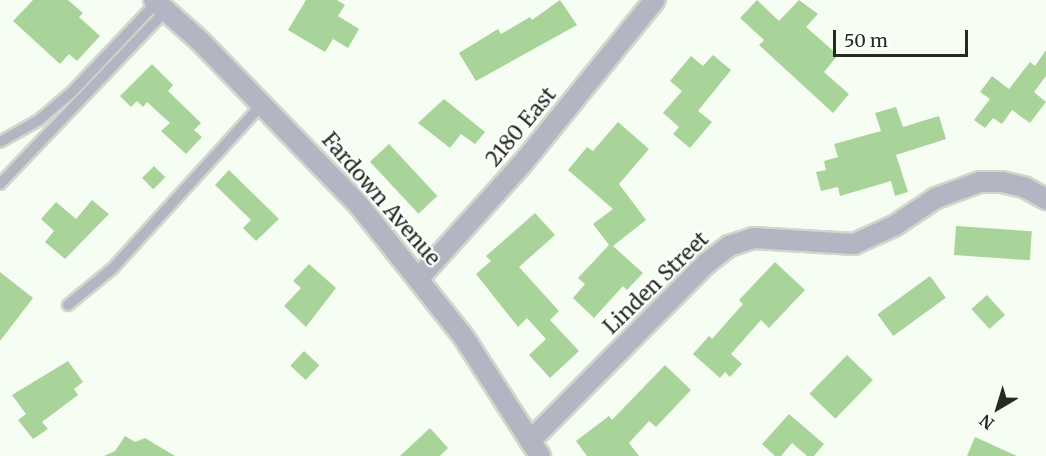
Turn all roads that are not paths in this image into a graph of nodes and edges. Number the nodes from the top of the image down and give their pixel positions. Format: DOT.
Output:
graph roads {
  1 [pos="655,0"];
  2 [pos="159,3"];
  3 [pos="262,104"];
  4 [pos="0,142"];
  5 [pos="0,184"];
  6 [pos="1046,199"];
  7 [pos="418,279"];
  8 [pos="68,305"];
  9 [pos="535,448"];
  1 -- 7 [label="street, 2180 East"];
  2 -- 3 [label="street, Fardown Avenue"];
  2 -- 4 [label="lane"];
  2 -- 5 [label="lane"];
  3 -- 7 [label="street, Fardown Avenue"];
  3 -- 8 [label="lane"];
  6 -- 9 [label="street, Linden Street"];
  7 -- 9 [label="street, Fardown Avenue"];
}
